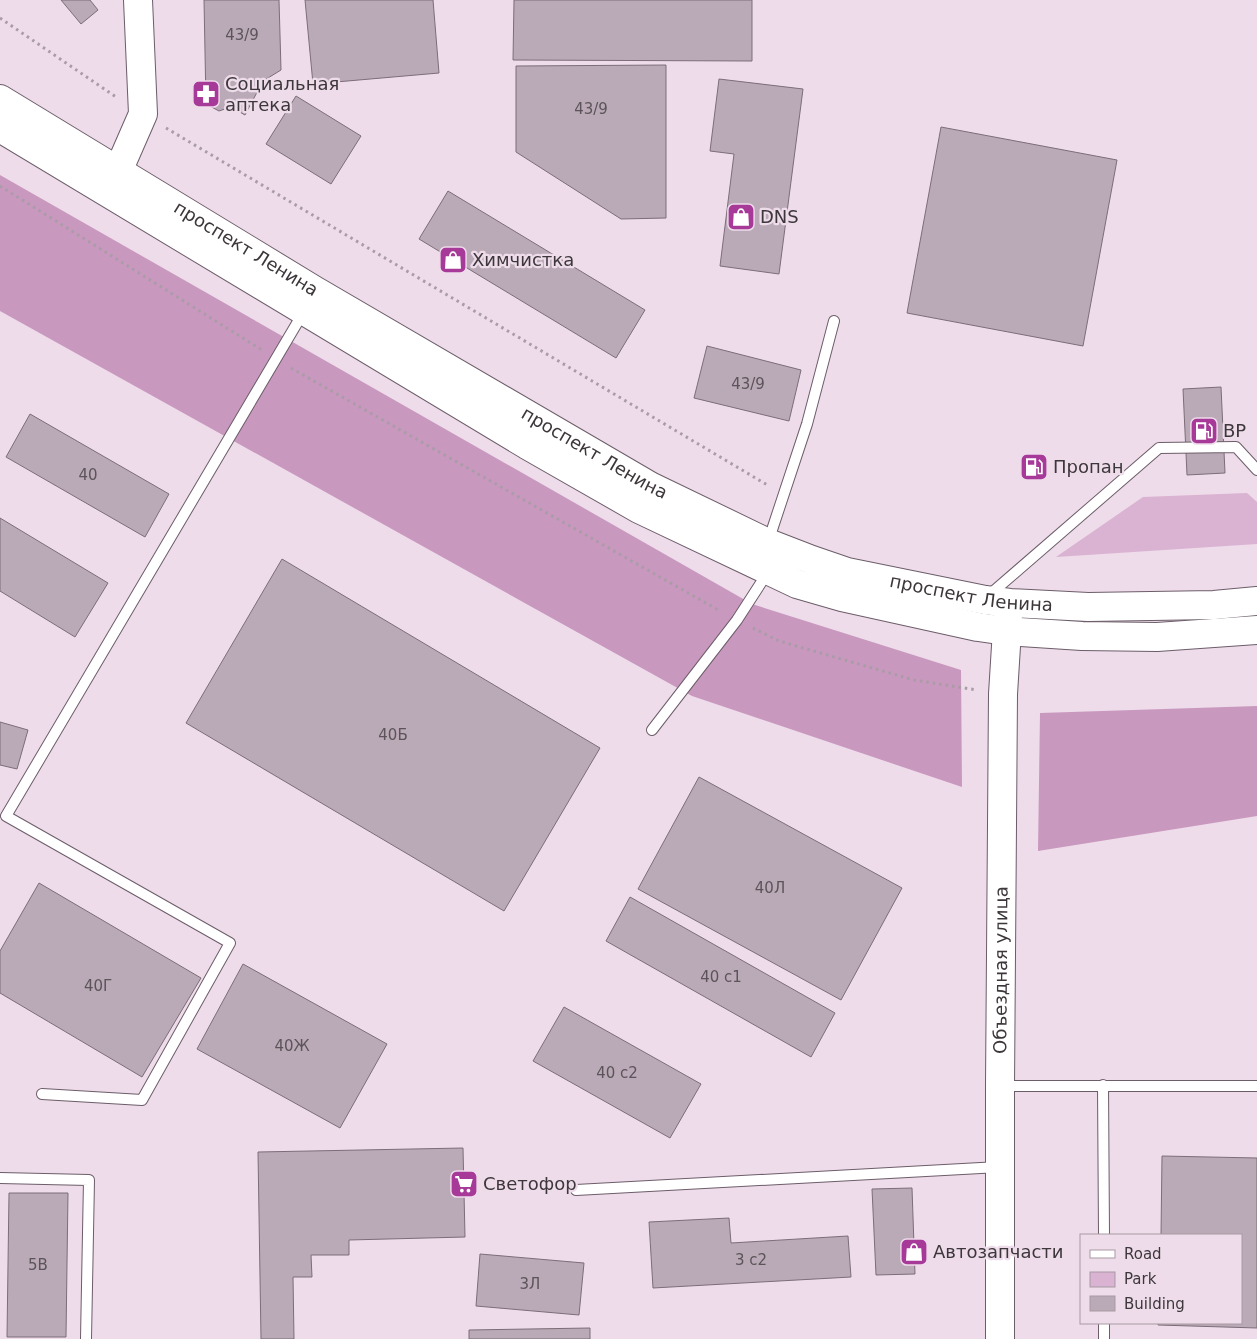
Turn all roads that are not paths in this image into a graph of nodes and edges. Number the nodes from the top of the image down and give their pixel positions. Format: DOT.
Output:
graph roads {
  1 [pos="138,0"];
  2 [pos="0,99"];
  3 [pos="0,128"];
  4 [pos="114,182"];
  5 [pos="304,313"];
  6 [pos="834,321"];
  7 [pos="1257,470"];
  8 [pos="768,543"];
  9 [pos="769,572"];
  10 [pos="997,601"];
  11 [pos="1257,601"];
  12 [pos="1257,630"];
  13 [pos="1006,631"];
  14 [pos="652,730"];
  15 [pos="1103,1085"];
  16 [pos="1000,1086"];
  17 [pos="1257,1086"];
  18 [pos="42,1094"];
  19 [pos="1000,1167"];
  20 [pos="0,1178"];
  21 [pos="576,1190"];
  22 [pos="1104,1234"];
  23 [pos="1104,1324"];
  24 [pos="86,1339"];
  25 [pos="1000,1339"];
  26 [pos="1104,1339"];
  1 -- 4 [label="main road"];
  2 -- 4 [label="main road, проспект Ленина"];
  3 -- 4 [label="main road, проспект Ленина"];
  4 -- 5 [label="main road, проспект Ленина"];
  4 -- 8 [label="main road, проспект Ленина"];
  5 -- 9 [label="main road, проспект Ленина"];
  5 -- 18 [label="lane"];
  6 -- 8 [label="lane"];
  7 -- 10 [label="lane"];
  8 -- 10 [label="main road, проспект Ленина"];
  9 -- 13 [label="main road, проспект Ленина"];
  9 -- 14 [label="lane"];
  10 -- 11 [label="main road, проспект Ленина"];
  10 -- 13 [label="main road, Объездная улица"];
  12 -- 13 [label="main road, проспект Ленина"];
  13 -- 16 [label="main road, Объездная улица"];
  15 -- 16 [label="lane"];
  15 -- 17 [label="lane"];
  15 -- 22 [label="lane"];
  16 -- 19 [label="main road, Объездная улица"];
  19 -- 21 [label="lane"];
  19 -- 25 [label="main road, Объездная улица"];
  20 -- 24 [label="lane"];
  23 -- 26 [label="lane"];
}
